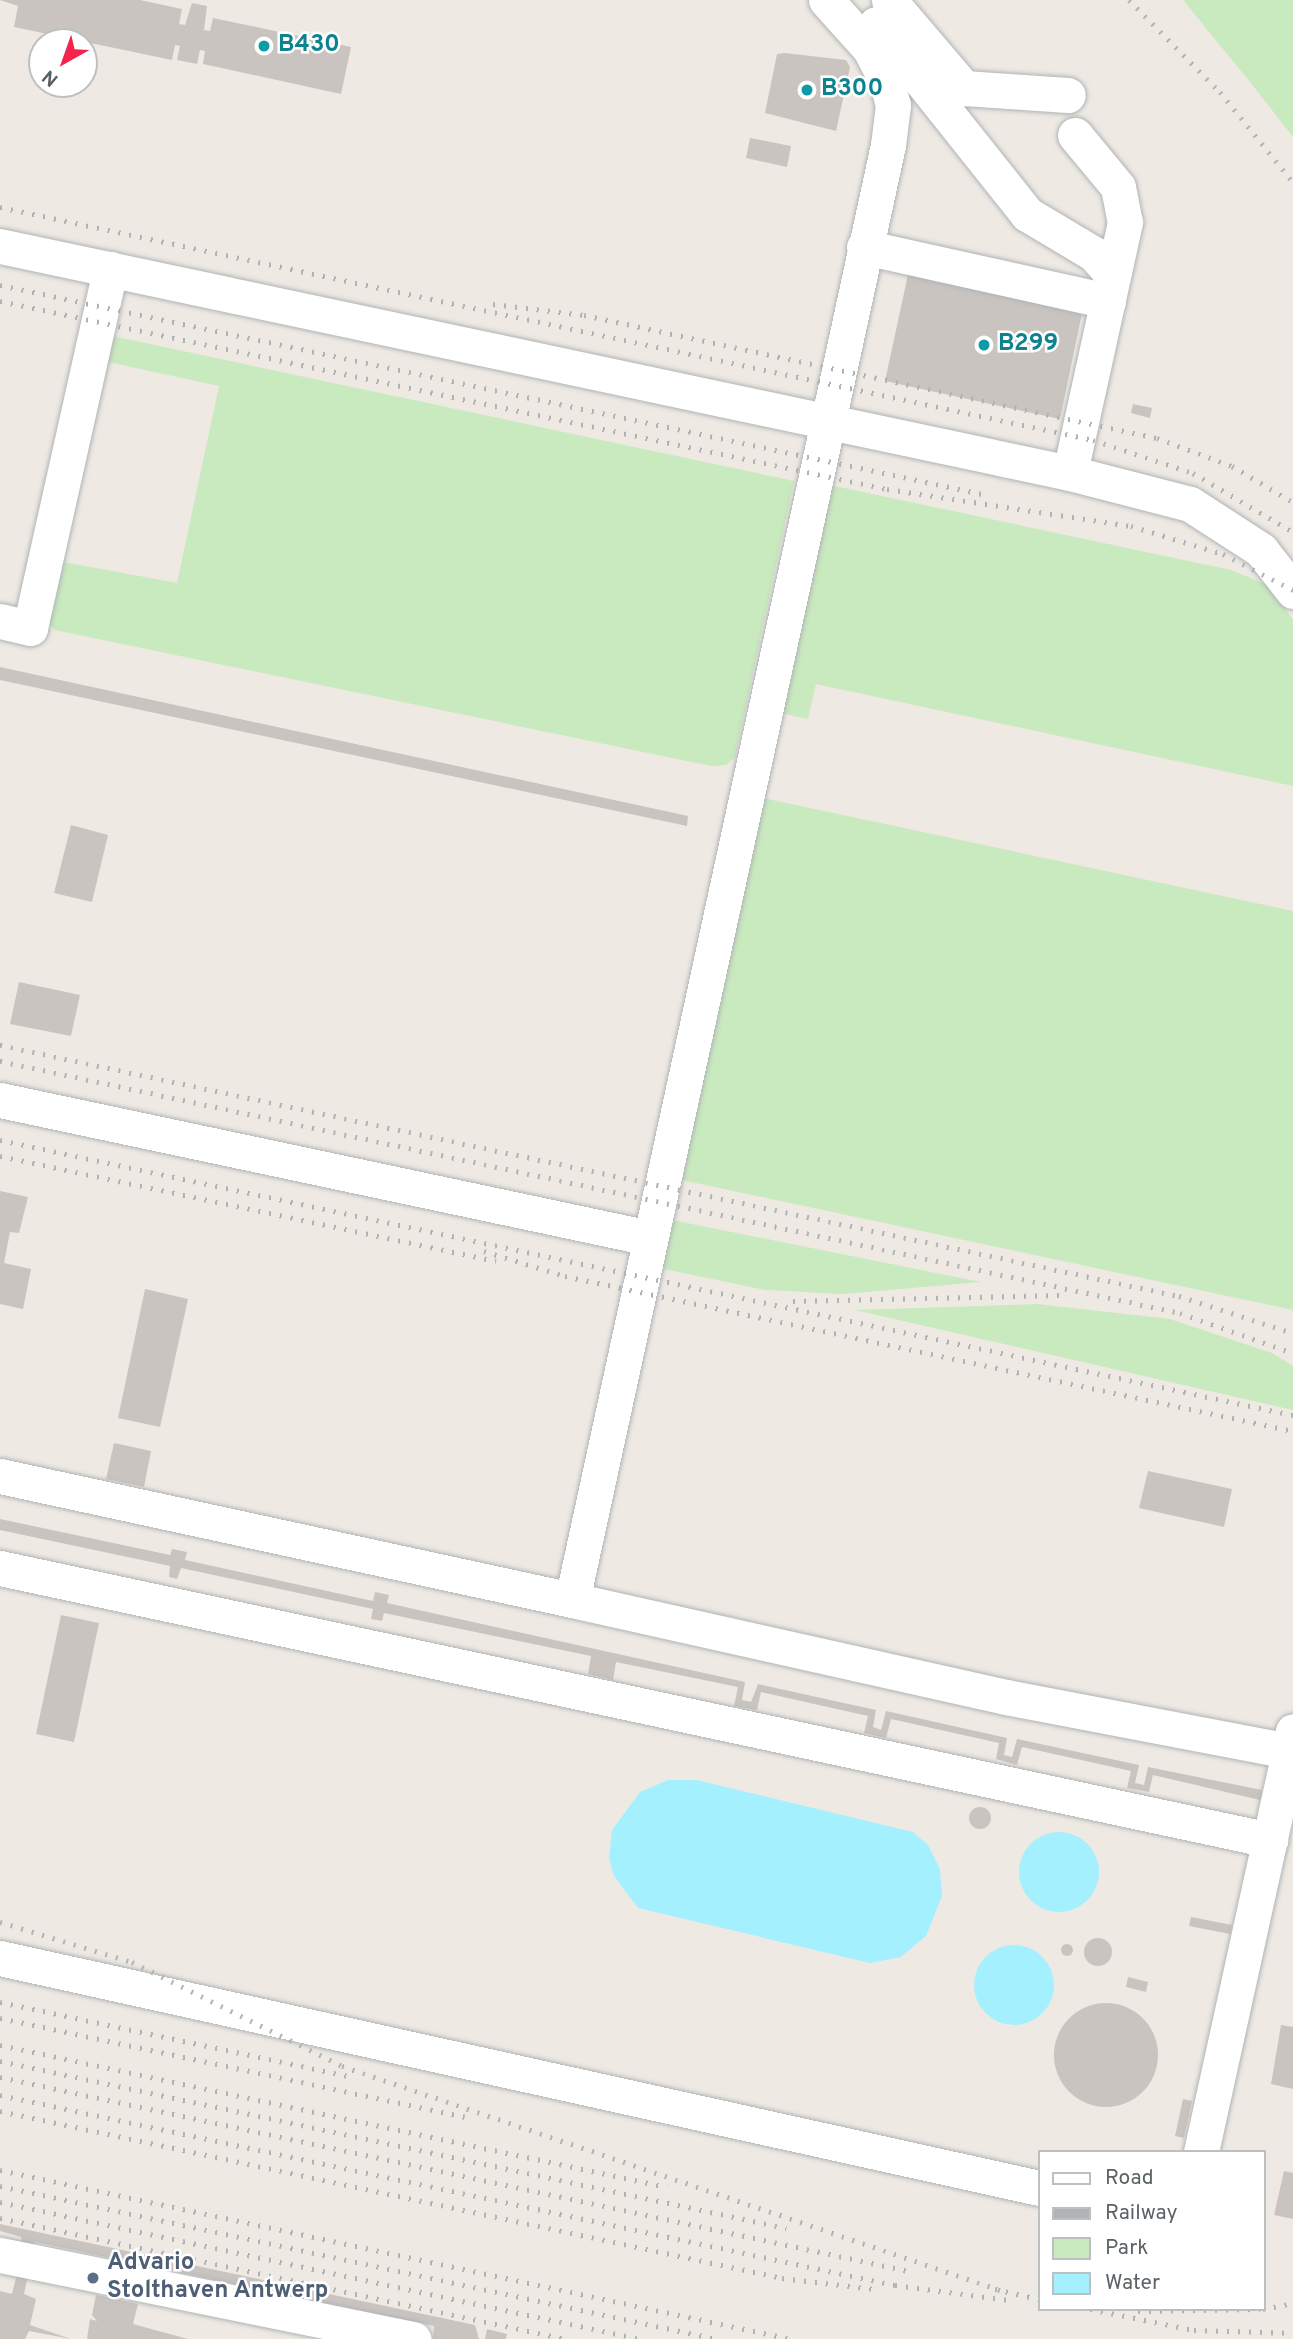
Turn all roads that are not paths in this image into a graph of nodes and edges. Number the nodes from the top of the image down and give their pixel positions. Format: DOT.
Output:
graph roads {
  1 [pos="826,0"];
  2 [pos="855,0"];
  3 [pos="889,0"];
  4 [pos="1068,95"];
  5 [pos="1074,135"];
  6 [pos="0,246"];
  7 [pos="864,247"];
  8 [pos="110,270"];
  9 [pos="1110,289"];
  10 [pos="825,420"];
  11 [pos="1070,473"];
  12 [pos="1293,591"];
  13 [pos="0,621"];
  14 [pos="0,1100"];
  15 [pos="650,1238"];
  16 [pos="0,1476"];
  17 [pos="0,1568"];
  18 [pos="572,1600"];
  19 [pos="1291,1741"];
  20 [pos="1270,1840"];
  21 [pos="0,1958"];
  22 [pos="1201,2150"];
  23 [pos="1038,2188"];
  24 [pos="0,2255"];
  25 [pos="414,2339"];
  1 -- 7 [label="lane"];
  2 -- 9 [label="lane"];
  3 -- 4 [label="lane"];
  5 -- 9 [label="lane"];
  6 -- 8 [label="lane"];
  7 -- 9 [label="lane"];
  7 -- 10 [label="lane"];
  8 -- 10 [label="lane"];
  8 -- 13 [label="lane"];
  9 -- 11 [label="lane"];
  10 -- 11 [label="lane"];
  10 -- 15 [label="lane"];
  11 -- 12 [label="lane"];
  14 -- 15 [label="lane"];
  15 -- 18 [label="lane"];
  16 -- 18 [label="lane"];
  17 -- 20 [label="lane"];
  18 -- 19 [label="lane"];
  19 -- 20 [label="lane"];
  20 -- 22 [label="lane"];
  21 -- 23 [label="lane"];
  24 -- 25 [label="lane"];
}
